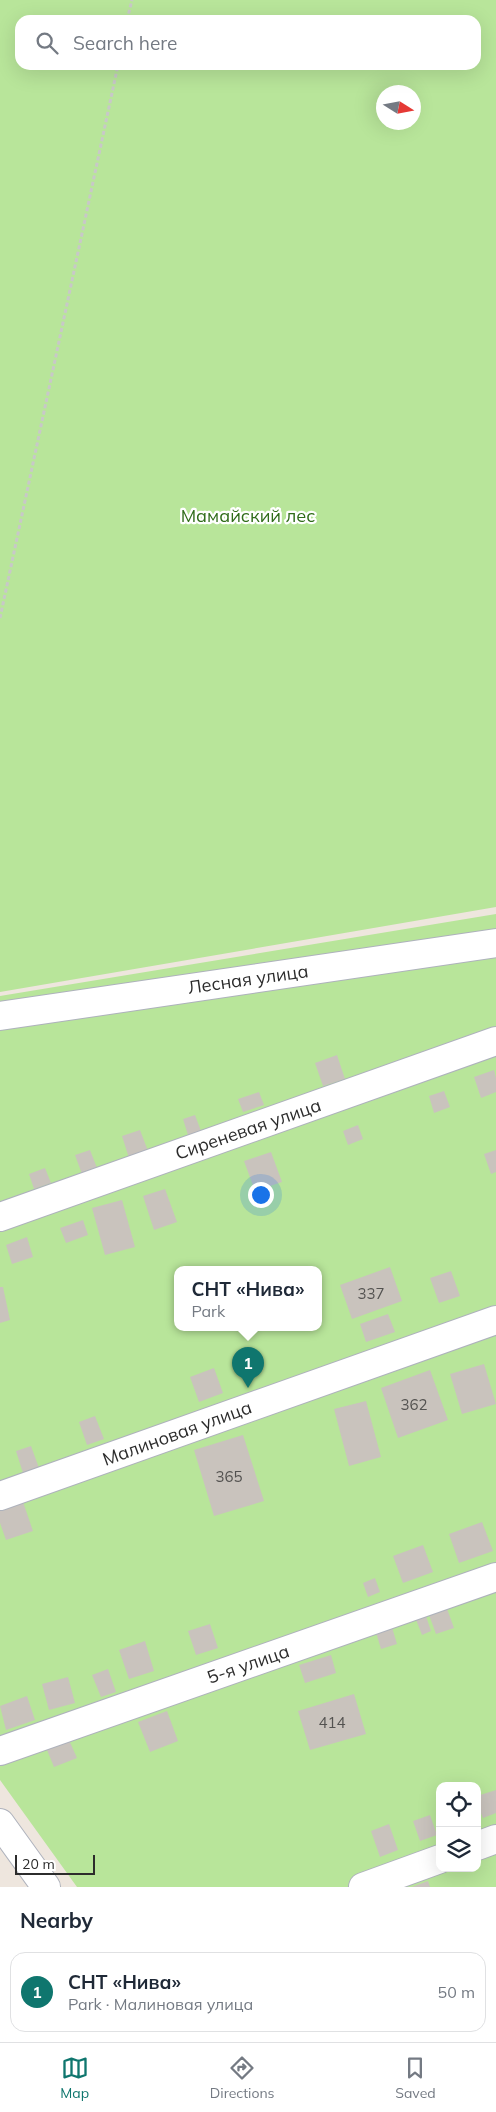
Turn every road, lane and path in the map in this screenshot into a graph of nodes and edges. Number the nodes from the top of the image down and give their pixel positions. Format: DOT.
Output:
graph roads {
  1 [pos="132,0"];
  2 [pos="128,15"];
  3 [pos="117,70"];
  4 [pos="0,618"];
  5 [pos="496,943"];
  6 [pos="0,1016"];
  7 [pos="496,1041"];
  8 [pos="0,1217"];
  9 [pos="496,1320"];
  10 [pos="0,1496"];
  11 [pos="496,1577"];
  12 [pos="0,1751"];
  13 [pos="0,1823"];
  14 [pos="496,1839"];
  15 [pos="481,1845"];
  16 [pos="436,1860"];
  17 [pos="46,1887"];
  18 [pos="363,1887"];
  1 -- 2 [label="path"];
  3 -- 4 [label="path"];
  5 -- 6 [label="street, Лесная улица"];
  7 -- 8 [label="street, Сиреневая улица"];
  9 -- 10 [label="street, Малиновая улица"];
  11 -- 12 [label="street, 5-я улица"];
  13 -- 17 [label="street"];
  14 -- 15 [label="street"];
  16 -- 18 [label="street"];
}
